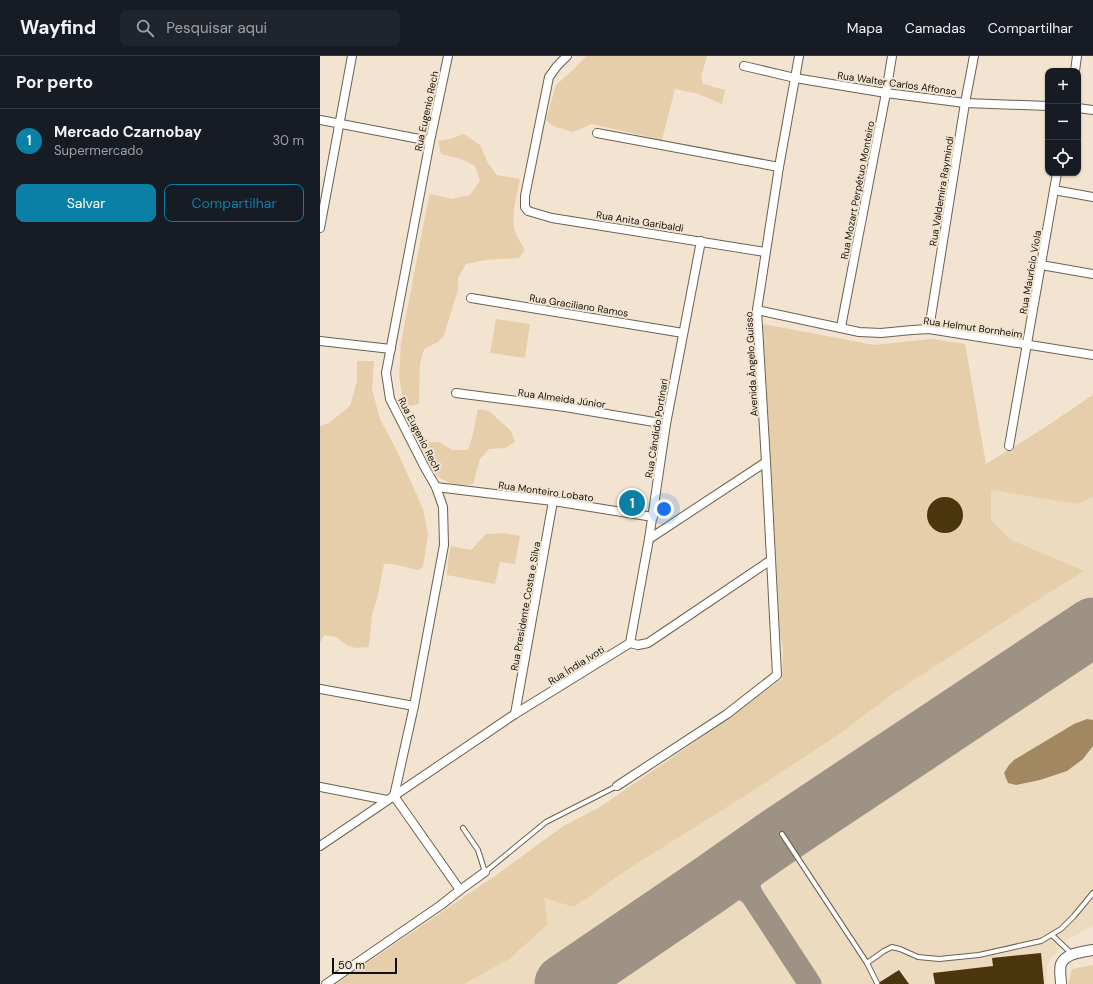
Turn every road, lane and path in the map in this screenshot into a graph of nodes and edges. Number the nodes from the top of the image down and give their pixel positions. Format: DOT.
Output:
graph roads {
  1 [pos="352,56"];
  2 [pos="448,56"];
  3 [pos="567,56"];
  4 [pos="799,56"];
  5 [pos="892,56"];
  6 [pos="974,56"];
  7 [pos="1077,56"];
  8 [pos="744,66"];
  9 [pos="1075,68"];
  10 [pos="796,78"];
  11 [pos="886,93"];
  12 [pos="965,103"];
  13 [pos="1045,106"];
  14 [pos="1081,108"];
  15 [pos="1093,110"];
  16 [pos="320,120"];
  17 [pos="340,123"];
  18 [pos="597,133"];
  19 [pos="430,141"];
  20 [pos="779,167"];
  21 [pos="1056,176"];
  22 [pos="1054,190"];
  23 [pos="1093,197"];
  24 [pos="320,228"];
  25 [pos="701,241"];
  26 [pos="766,252"];
  27 [pos="1041,265"];
  28 [pos="1093,274"];
  29 [pos="471,298"];
  30 [pos="757,310"];
  31 [pos="841,327"];
  32 [pos="929,329"];
  33 [pos="683,333"];
  34 [pos="320,341"];
  35 [pos="1027,344"];
  36 [pos="391,349"];
  37 [pos="1093,355"];
  38 [pos="456,393"];
  39 [pos="666,424"];
  40 [pos="1009,446"];
  41 [pos="766,462"];
  42 [pos="436,487"];
  43 [pos="554,501"];
  44 [pos="653,517"];
  45 [pos="649,539"];
  46 [pos="772,560"];
  47 [pos="630,643"];
  48 [pos="320,689"];
  49 [pos="414,706"];
  50 [pos="515,714"];
  51 [pos="617,786"];
  52 [pos="320,787"];
  53 [pos="391,798"];
  54 [pos="463,828"];
  55 [pos="782,834"];
  56 [pos="320,846"];
  57 [pos="485,872"];
  58 [pos="460,890"];
  59 [pos="1093,893"];
  60 [pos="1052,936"];
  61 [pos="1093,950"];
  62 [pos="1073,955"];
  63 [pos="867,963"];
  64 [pos="877,983"];
  65 [pos="326,984"];
  66 [pos="1061,984"];
  1 -- 17 [label="street"];
  2 -- 19 [label="street, Rua Eugenio Rech"];
  3 -- 25 [label="street, Rua Anita Garibaldi"];
  4 -- 10 [label="street, Avenida Ângelo Guisso"];
  5 -- 11 [label="street, Rua Mozart Perpétuo Monteiro"];
  6 -- 12 [label="street, Rua Valdemira Raymindi"];
  7 -- 9 [label="street"];
  8 -- 10 [label="street, Rua Walter Carlos Affonso"];
  10 -- 11 [label="street, Rua Walter Carlos Affonso"];
  10 -- 20 [label="street, Avenida Ângelo Guisso"];
  11 -- 12 [label="street, Rua Walter Carlos Affonso"];
  11 -- 31 [label="street, Rua Mozart Perpétuo Monteiro"];
  12 -- 13 [label="street, Rua Walter Carlos Affonso"];
  12 -- 32 [label="street, Rua Valdemira Raymindi"];
  14 -- 15 [label="street"];
  16 -- 17 [label="street"];
  17 -- 19 [label="street"];
  17 -- 24 [label="street"];
  18 -- 20 [label="street"];
  19 -- 36 [label="street, Rua Eugenio Rech"];
  20 -- 26 [label="street, Avenida Ângelo Guisso"];
  21 -- 22 [label="street, Rua Maurício Viola"];
  22 -- 23 [label="street"];
  22 -- 27 [label="street, Rua Maurício Viola"];
  25 -- 26 [label="street, Rua Anita Garibaldi"];
  25 -- 33 [label="street, Rua Cândido Portinari"];
  26 -- 30 [label="street, Avenida Ângelo Guisso"];
  27 -- 28 [label="street"];
  27 -- 35 [label="street, Rua Maurício Viola"];
  29 -- 33 [label="street, Rua Graciliano Ramos"];
  30 -- 31 [label="street, Rua Helmut Bornheim"];
  30 -- 41 [label="street, Avenida Ângelo Guisso"];
  31 -- 32 [label="street, Rua Helmut Bornheim"];
  32 -- 35 [label="street, Rua Helmut Bornheim"];
  33 -- 39 [label="street, Rua Cândido Portinari"];
  34 -- 36 [label="street"];
  35 -- 37 [label="street, Rua Helmut Bornheim"];
  35 -- 40 [label="street, Rua Maurício Viola"];
  36 -- 42 [label="street, Rua Eugenio Rech"];
  38 -- 39 [label="street, Rua Almeida Júnior"];
  39 -- 44 [label="street, Rua Cândido Portinari"];
  41 -- 45 [label="street"];
  41 -- 46 [label="street, Avenida Ângelo Guisso"];
  42 -- 43 [label="street, Rua Monteiro Lobato"];
  42 -- 49 [label="street, Rua Eugenio Rech"];
  43 -- 44 [label="street, Rua Monteiro Lobato"];
  43 -- 50 [label="street, Rua Presidente Costa e Silva"];
  44 -- 45 [label="street, Rua Cândido Portinari"];
  45 -- 47 [label="street, Rua Cândido Portinari"];
  46 -- 47 [label="street, Rua Índia Ivoti"];
  46 -- 51 [label="street, Avenida Ângelo Guisso"];
  47 -- 50 [label="street, Rua Índia Ivoti"];
  48 -- 49 [label="street"];
  49 -- 53 [label="street, Rua Eugenio Rech"];
  50 -- 53 [label="street, Rua Índia Ivoti"];
  51 -- 57 [label="lane"];
  52 -- 53 [label="street"];
  53 -- 56 [label="street, Rua Índia Ivoti"];
  53 -- 58 [label="street"];
  54 -- 57 [label="lane"];
  55 -- 63 [label="lane"];
  57 -- 58 [label="street"];
  58 -- 65 [label="street"];
  59 -- 60 [label="lane"];
  60 -- 62 [label="lane"];
  60 -- 63 [label="lane"];
  61 -- 62 [label="street"];
  62 -- 66 [label="street"];
  63 -- 64 [label="lane"];
}
